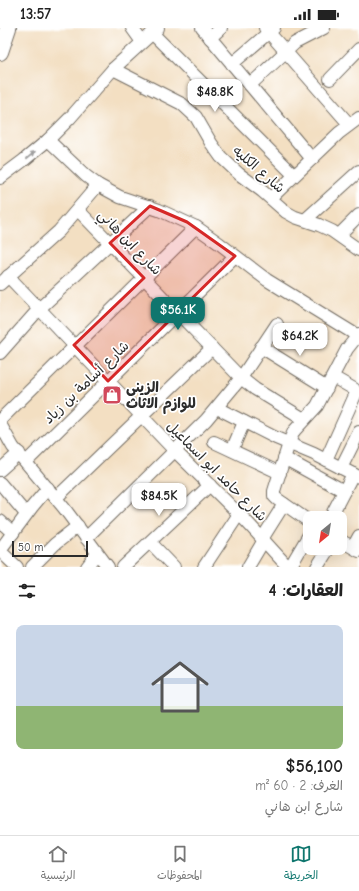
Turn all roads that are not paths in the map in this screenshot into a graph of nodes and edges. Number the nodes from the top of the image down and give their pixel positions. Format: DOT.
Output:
graph roads {
  1 [pos="8,28"];
  2 [pos="132,28"];
  3 [pos="202,28"];
  4 [pos="221,28"];
  5 [pos="324,28"];
  6 [pos="269,29"];
  7 [pos="155,30"];
  8 [pos="311,31"];
  9 [pos="210,38"];
  10 [pos="142,42"];
  11 [pos="359,49"];
  12 [pos="0,52"];
  13 [pos="286,52"];
  14 [pos="232,64"];
  15 [pos="113,70"];
  16 [pos="330,79"];
  17 [pos="250,85"];
  18 [pos="354,121"];
  19 [pos="48,140"];
  20 [pos="312,159"];
  21 [pos="359,171"];
  22 [pos="294,176"];
  23 [pos="0,178"];
  24 [pos="98,185"];
  25 [pos="271,198"];
  26 [pos="150,206"];
  27 [pos="78,210"];
  28 [pos="359,215"];
  29 [pos="306,220"];
  30 [pos="196,227"];
  31 [pos="339,235"];
  32 [pos="110,243"];
  33 [pos="359,250"];
  34 [pos="235,256"];
  35 [pos="144,278"];
  36 [pos="4,280"];
  37 [pos="39,309"];
  38 [pos="178,313"];
  39 [pos="277,324"];
  40 [pos="358,335"];
  41 [pos="74,345"];
  42 [pos="261,347"];
  43 [pos="212,348"];
  44 [pos="0,353"];
  45 [pos="333,377"];
  46 [pos="241,378"];
  47 [pos="108,381"];
  48 [pos="327,388"];
  49 [pos="217,408"];
  50 [pos="142,416"];
  51 [pos="304,419"];
  52 [pos="0,420"];
  53 [pos="244,422"];
  54 [pos="0,424"];
  55 [pos="359,432"];
  56 [pos="214,442"];
  57 [pos="289,443"];
  58 [pos="232,450"];
  59 [pos="175,451"];
  60 [pos="22,457"];
  61 [pos="284,458"];
  62 [pos="326,460"];
  63 [pos="341,468"];
  64 [pos="0,470"];
  65 [pos="280,473"];
  66 [pos="356,476"];
  67 [pos="0,483"];
  68 [pos="210,485"];
  69 [pos="48,488"];
  70 [pos="344,491"];
  71 [pos="56,498"];
  72 [pos="284,504"];
  73 [pos="334,511"];
  74 [pos="26,514"];
  75 [pos="239,514"];
  76 [pos="303,517"];
  77 [pos="0,521"];
  78 [pos="78,526"];
  79 [pos="13,533"];
  80 [pos="359,536"];
  81 [pos="86,538"];
  82 [pos="263,540"];
  83 [pos="150,542"];
  84 [pos="303,544"];
  85 [pos="347,544"];
  86 [pos="1,547"];
  87 [pos="356,549"];
  88 [pos="98,554"];
  89 [pos="324,555"];
  90 [pos="35,566"];
  91 [pos="17,567"];
  92 [pos="87,567"];
  93 [pos="108,567"];
  94 [pos="123,567"];
  95 [pos="174,567"];
  96 [pos="204,567"];
  97 [pos="248,567"];
  98 [pos="289,567"];
  99 [pos="317,567"];
  1 -- 12 [label="street"];
  2 -- 10 [label="street"];
  3 -- 9 [label="street"];
  4 -- 9 [label="street"];
  5 -- 8 [label="street"];
  6 -- 13 [label="street"];
  6 -- 14 [label="street"];
  7 -- 10 [label="street"];
  7 -- 22 [label="street"];
  8 -- 13 [label="street"];
  9 -- 14 [label="street"];
  10 -- 15 [label="street"];
  11 -- 16 [label="street"];
  13 -- 17 [label="street"];
  13 -- 18 [label="street"];
  14 -- 17 [label="street"];
  15 -- 19 [label="street"];
  15 -- 25 [label="street, شارع الكليه"];
  17 -- 20 [label="street"];
  18 -- 20 [label="street"];
  23 -- 19 [label="street, one-way"];
  19 -- 24 [label="street"];
  20 -- 22 [label="street"];
  21 -- 29 [label="street"];
  22 -- 25 [label="street"];
  24 -- 26 [label="street"];
  24 -- 27 [label="street"];
  25 -- 29 [label="street, شارع الكليه"];
  26 -- 30 [label="street"];
  26 -- 32 [label="street"];
  27 -- 32 [label="street, شارع ابن هاني"];
  27 -- 36 [label="street"];
  28 -- 31 [label="street"];
  29 -- 31 [label="street, شارع الكليه"];
  30 -- 34 [label="street"];
  30 -- 35 [label="street"];
  31 -- 33 [label="street, شارع الكليه"];
  32 -- 35 [label="street, شارع ابن هاني"];
  32 -- 37 [label="street"];
  34 -- 38 [label="street, شارع أسامة بن زياد"];
  34 -- 40 [label="street"];
  35 -- 38 [label="street, شارع ابن هاني"];
  35 -- 41 [label="street"];
  36 -- 37 [label="street, شارع حامد ابو اسماعيل"];
  37 -- 41 [label="street, شارع حامد ابو اسماعيل"];
  37 -- 44 [label="street"];
  38 -- 43 [label="street, شارع ابن هاني"];
  38 -- 47 [label="street, شارع أسامة بن زياد"];
  39 -- 42 [label="street"];
  40 -- 45 [label="street"];
  41 -- 47 [label="street, شارع حامد ابو اسماعيل"];
  41 -- 52 [label="street"];
  42 -- 46 [label="street"];
  42 -- 48 [label="street"];
  43 -- 46 [label="street, شارع ابن هاني"];
  43 -- 50 [label="street"];
  45 -- 48 [label="street"];
  45 -- 62 [label="street"];
  46 -- 49 [label="street"];
  46 -- 51 [label="street, شارع ابن هاني"];
  47 -- 50 [label="street, شارع حامد ابو اسماعيل"];
  47 -- 60 [label="street, شارع أسامة بن زياد"];
  48 -- 51 [label="street"];
  49 -- 53 [label="street"];
  49 -- 59 [label="street"];
  50 -- 59 [label="street, شارع حامد ابو اسماعيل"];
  50 -- 71 [label="street"];
  51 -- 57 [label="street"];
  53 -- 57 [label="street"];
  53 -- 58 [label="street"];
  54 -- 60 [label="street"];
  55 -- 63 [label="street"];
  56 -- 58 [label="street"];
  57 -- 61 [label="street"];
  57 -- 62 [label="street"];
  58 -- 65 [label="street"];
  59 -- 68 [label="street, شارع حامد ابو اسماعيل"];
  59 -- 81 [label="street"];
  60 -- 64 [label="street, شارع أسامة بن زياد"];
  60 -- 69 [label="street"];
  61 -- 65 [label="street"];
  61 -- 70 [label="street"];
  62 -- 63 [label="street"];
  63 -- 66 [label="street"];
  65 -- 72 [label="street"];
  66 -- 70 [label="street"];
  67 -- 74 [label="street"];
  68 -- 75 [label="street, شارع حامد ابو اسماعيل"];
  68 -- 83 [label="street"];
  69 -- 71 [label="street"];
  69 -- 74 [label="street"];
  70 -- 73 [label="street"];
  71 -- 78 [label="street"];
  72 -- 76 [label="street"];
  72 -- 82 [label="street"];
  74 -- 79 [label="street"];
  75 -- 82 [label="street, شارع حامد ابو اسماعيل"];
  75 -- 96 [label="street"];
  77 -- 79 [label="street"];
  78 -- 81 [label="street"];
  78 -- 90 [label="street"];
  79 -- 86 [label="street"];
  80 -- 87 [label="street"];
  81 -- 88 [label="street"];
  82 -- 97 [label="street"];
  82 -- 98 [label="street, شارع حامد ابو اسماعيل"];
  83 -- 94 [label="street"];
  83 -- 95 [label="street"];
  84 -- 98 [label="street"];
  85 -- 87 [label="street"];
  86 -- 91 [label="street"];
  88 -- 92 [label="street"];
  88 -- 93 [label="street"];
  89 -- 99 [label="street"];
}
